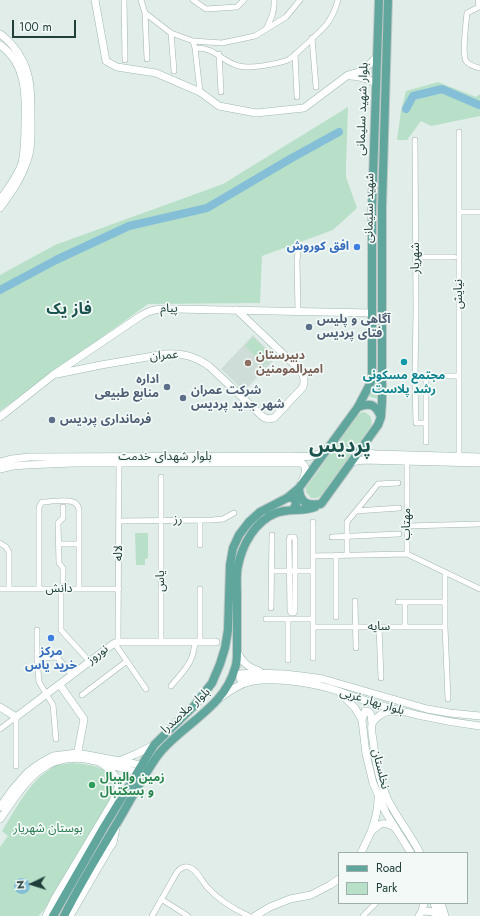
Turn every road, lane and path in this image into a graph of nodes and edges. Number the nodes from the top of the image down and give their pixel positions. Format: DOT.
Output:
graph roads {
  1 [pos="96,0"];
  2 [pos="124,0"];
  3 [pos="141,0"];
  4 [pos="193,0"];
  5 [pos="244,0"];
  6 [pos="274,0"];
  7 [pos="300,0"];
  8 [pos="338,0"];
  9 [pos="379,0"];
  10 [pos="388,0"];
  11 [pos="478,0"];
  12 [pos="145,13"];
  13 [pos="266,30"];
  14 [pos="171,33"];
  15 [pos="0,34"];
  16 [pos="312,38"];
  17 [pos="193,41"];
  18 [pos="0,45"];
  19 [pos="195,48"];
  20 [pos="218,54"];
  21 [pos="295,54"];
  22 [pos="377,57"];
  23 [pos="147,59"];
  24 [pos="125,60"];
  25 [pos="480,68"];
  26 [pos="174,71"];
  27 [pos="348,75"];
  28 [pos="376,83"];
  29 [pos="316,87"];
  30 [pos="200,92"];
  31 [pos="221,92"];
  32 [pos="297,97"];
  33 [pos="459,132"];
  34 [pos="415,140"];
  35 [pos="0,200"];
  36 [pos="0,208"];
  37 [pos="372,208"];
  38 [pos="382,208"];
  39 [pos="459,212"];
  40 [pos="480,212"];
  41 [pos="301,247"];
  42 [pos="416,257"];
  43 [pos="454,257"];
  44 [pos="237,310"];
  45 [pos="298,311"];
  46 [pos="372,313"];
  47 [pos="53,375"];
  48 [pos="426,376"];
  49 [pos="459,376"];
  50 [pos="415,379"];
  51 [pos="358,407"];
  52 [pos="0,417"];
  53 [pos="381,417"];
  54 [pos="426,424"];
  55 [pos="426,442"];
  56 [pos="328,448"];
  57 [pos="362,448"];
  58 [pos="480,456"];
  59 [pos="459,459"];
  60 [pos="0,462"];
  61 [pos="351,462"];
  62 [pos="407,462"];
  63 [pos="480,463"];
  64 [pos="120,464"];
  65 [pos="0,469"];
  66 [pos="161,477"];
  67 [pos="398,483"];
  68 [pos="299,488"];
  69 [pos="286,498"];
  70 [pos="321,504"];
  71 [pos="63,507"];
  72 [pos="399,508"];
  73 [pos="292,510"];
  74 [pos="356,511"];
  75 [pos="234,513"];
  76 [pos="200,520"];
  77 [pos="119,521"];
  78 [pos="161,521"];
  79 [pos="313,522"];
  80 [pos="479,524"];
  81 [pos="407,526"];
  82 [pos="399,534"];
  83 [pos="272,535"];
  84 [pos="347,536"];
  85 [pos="332,537"];
  86 [pos="0,543"];
  87 [pos="59,544"];
  88 [pos="79,544"];
  89 [pos="200,545"];
  90 [pos="407,554"];
  91 [pos="336,555"];
  92 [pos="347,555"];
  93 [pos="313,556"];
  94 [pos="292,571"];
  95 [pos="313,571"];
  96 [pos="272,572"];
  97 [pos="445,572"];
  98 [pos="63,581"];
  99 [pos="0,589"];
  100 [pos="9,589"];
  101 [pos="39,589"];
  102 [pos="61,589"];
  103 [pos="78,589"];
  104 [pos="119,589"];
  105 [pos="200,589"];
  106 [pos="480,589"];
  107 [pos="355,601"];
  108 [pos="398,602"];
  109 [pos="405,602"];
  110 [pos="445,602"];
  111 [pos="271,608"];
  112 [pos="336,617"];
  113 [pos="266,619"];
  114 [pos="288,619"];
  115 [pos="313,619"];
  116 [pos="313,626"];
  117 [pos="356,627"];
  118 [pos="379,627"];
  119 [pos="405,627"];
  120 [pos="445,627"];
  121 [pos="36,630"];
  122 [pos="161,642"];
  123 [pos="198,642"];
  124 [pos="216,642"];
  125 [pos="117,643"];
  126 [pos="356,648"];
  127 [pos="237,652"];
  128 [pos="37,658"];
  129 [pos="313,658"];
  130 [pos="288,660"];
  131 [pos="127,661"];
  132 [pos="90,662"];
  133 [pos="72,675"];
  134 [pos="263,678"];
  135 [pos="381,678"];
  136 [pos="60,685"];
  137 [pos="171,686"];
  138 [pos="146,689"];
  139 [pos="339,691"];
  140 [pos="47,694"];
  141 [pos="82,695"];
  142 [pos="221,697"];
  143 [pos="448,699"];
  144 [pos="0,707"];
  145 [pos="416,715"];
  146 [pos="480,716"];
  147 [pos="16,717"];
  148 [pos="362,720"];
  149 [pos="372,724"];
  150 [pos="480,726"];
  151 [pos="0,729"];
  152 [pos="56,739"];
  153 [pos="154,745"];
  154 [pos="77,756"];
  155 [pos="121,761"];
  156 [pos="99,762"];
  157 [pos="16,766"];
  158 [pos="135,768"];
  159 [pos="148,771"];
  160 [pos="379,797"];
  161 [pos="0,807"];
  162 [pos="0,819"];
  163 [pos="116,824"];
  164 [pos="102,826"];
  165 [pos="394,827"];
  166 [pos="371,832"];
  167 [pos="361,852"];
  168 [pos="410,852"];
  169 [pos="419,852"];
  170 [pos="98,868"];
  171 [pos="84,880"];
  172 [pos="338,880"];
  173 [pos="161,899"];
  174 [pos="375,904"];
  175 [pos="424,904"];
  176 [pos="434,904"];
  177 [pos="441,904"];
  178 [pos="75,907"];
  179 [pos="420,914"];
  180 [pos="47,915"];
  181 [pos="64,916"];
  182 [pos="70,916"];
  183 [pos="75,916"];
  184 [pos="152,916"];
  185 [pos="188,916"];
  186 [pos="249,916"];
  187 [pos="255,916"];
  188 [pos="363,916"];
  189 [pos="440,916"];
  1 -- 30 [label="main road"];
  2 -- 24 [label="street"];
  3 -- 12 [label="street"];
  4 -- 5 [label="street"];
  6 -- 13 [label="street"];
  7 -- 13 [label="street"];
  8 -- 16 [label="street"];
  9 -- 22 [label="main road, بلوار شهید سلیمانی"];
  10 -- 38 [label="main road, شهید سلیمانی"];
  11 -- 25 [label="street"];
  12 -- 14 [label="street"];
  12 -- 23 [label="street"];
  13 -- 17 [label="street"];
  14 -- 17 [label="street"];
  14 -- 26 [label="street"];
  15 -- 36 [label="main road"];
  16 -- 21 [label="street"];
  16 -- 29 [label="street"];
  17 -- 19 [label="street"];
  18 -- 35 [label="main road"];
  19 -- 20 [label="street"];
  19 -- 30 [label="street"];
  20 -- 21 [label="street"];
  20 -- 31 [label="street"];
  21 -- 32 [label="street"];
  22 -- 27 [label="main road"];
  22 -- 28 [label="main road, بلوار شهید سلیمانی"];
  27 -- 28 [label="main road"];
  27 -- 30 [label="main road"];
  28 -- 37 [label="main road, بلوار شهید سلیمانی"];
  33 -- 39 [label="street, نیایش"];
  34 -- 42 [label="street, شهریار"];
  37 -- 38 [label="main road"];
  37 -- 46 [label="main road, بلوار شهید سلیمانی"];
  38 -- 53 [label="main road, شهید سلیمانی"];
  39 -- 40 [label="street"];
  39 -- 49 [label="street, نیایش"];
  41 -- 45 [label="street"];
  42 -- 43 [label="street"];
  42 -- 50 [label="street, شهریار"];
  44 -- 45 [label="main road, پیام"];
  44 -- 47 [label="main road, پیام"];
  44 -- 47 [label="main road, عمران"];
  45 -- 46 [label="main road, پیام"];
  46 -- 51 [label="main road, بلوار شهید سلیمانی"];
  47 -- 52 [label="main road, پیام"];
  48 -- 49 [label="street"];
  48 -- 50 [label="street"];
  48 -- 54 [label="street"];
  49 -- 59 [label="street, نیایش"];
  50 -- 54 [label="street, شهریار"];
  51 -- 53 [label="main road"];
  51 -- 56 [label="main road, بلوار شهید سلیمانی"];
  53 -- 57 [label="main road"];
  54 -- 55 [label="street"];
  56 -- 60 [label="main road, بلوار شهدای خدمت"];
  56 -- 68 [label="main road, بلوار ملاصدرا"];
  57 -- 59 [label="main road"];
  57 -- 61 [label="main road"];
  58 -- 59 [label="main road"];
  59 -- 62 [label="main road"];
  59 -- 63 [label="main road"];
  61 -- 62 [label="main road"];
  61 -- 70 [label="main road"];
  62 -- 81 [label="street, مهتاب"];
  64 -- 65 [label="main road, بلوار شهدای خدمت"];
  64 -- 68 [label="main road, بلوار شهدای خدمت"];
  64 -- 77 [label="street, لاله"];
  66 -- 78 [label="street, یاس"];
  67 -- 74 [label="street"];
  68 -- 69 [label="main road, بلوار ملاصدرا"];
  68 -- 70 [label="main road"];
  69 -- 73 [label="main road"];
  69 -- 153 [label="main road, بلوار ملاصدرا"];
  70 -- 73 [label="main road, بلوار ملاصدرا"];
  71 -- 87 [label="street"];
  72 -- 74 [label="street"];
  73 -- 127 [label="main road, بلوار ملاصدرا"];
  74 -- 84 [label="street"];
  75 -- 76 [label="street, رز"];
  76 -- 78 [label="street, رز"];
  76 -- 89 [label="street"];
  77 -- 78 [label="street, رز"];
  77 -- 104 [label="street, لاله"];
  78 -- 122 [label="street, یاس"];
  79 -- 93 [label="street"];
  80 -- 81 [label="street"];
  81 -- 90 [label="street, مهتاب"];
  82 -- 84 [label="street"];
  83 -- 96 [label="street"];
  84 -- 85 [label="street"];
  84 -- 92 [label="street"];
  86 -- 100 [label="street"];
  87 -- 88 [label="street"];
  87 -- 98 [label="street"];
  88 -- 101 [label="street"];
  88 -- 103 [label="street"];
  90 -- 92 [label="street"];
  90 -- 97 [label="street, مهتاب"];
  91 -- 92 [label="street"];
  91 -- 93 [label="street"];
  91 -- 112 [label="street"];
  93 -- 95 [label="street"];
  94 -- 94 [label="street"];
  94 -- 94 [label="street"];
  94 -- 95 [label="street"];
  94 -- 96 [label="street"];
  95 -- 115 [label="street"];
  96 -- 111 [label="street"];
  97 -- 106 [label="street, مهتاب"];
  97 -- 110 [label="street"];
  99 -- 100 [label="street, دانش"];
  100 -- 101 [label="street, دانش"];
  101 -- 102 [label="street, دانش"];
  102 -- 103 [label="street, دانش"];
  102 -- 132 [label="street"];
  103 -- 104 [label="street, دانش"];
  104 -- 125 [label="street, لاله"];
  105 -- 123 [label="street"];
  107 -- 117 [label="street"];
  108 -- 109 [label="street"];
  109 -- 110 [label="street"];
  109 -- 119 [label="street"];
  110 -- 120 [label="street"];
  113 -- 114 [label="street"];
  114 -- 115 [label="street"];
  114 -- 130 [label="street"];
  115 -- 116 [label="street"];
  116 -- 117 [label="street, سایه"];
  116 -- 129 [label="street"];
  117 -- 118 [label="street, سایه"];
  117 -- 126 [label="street"];
  118 -- 119 [label="street, سایه"];
  118 -- 135 [label="street"];
  119 -- 120 [label="street, سایه"];
  120 -- 143 [label="street"];
  121 -- 128 [label="street"];
  122 -- 123 [label="main road, نوروز"];
  122 -- 125 [label="main road, نوروز"];
  123 -- 124 [label="main road, نوروز"];
  123 -- 137 [label="street"];
  125 -- 131 [label="street"];
  125 -- 132 [label="main road, نوروز"];
  127 -- 134 [label="main road"];
  127 -- 142 [label="main road, بلوار ملاصدرا"];
  128 -- 133 [label="street"];
  128 -- 140 [label="street"];
  131 -- 138 [label="street"];
  131 -- 141 [label="street"];
  132 -- 133 [label="main road, نوروز"];
  133 -- 136 [label="main road, نوروز"];
  134 -- 139 [label="main road, بلوار بهار غربی"];
  134 -- 142 [label="main road"];
  134 -- 146 [label="main road, بلوار بهار غربی"];
  136 -- 140 [label="main road, نوروز"];
  136 -- 154 [label="main road"];
  139 -- 145 [label="main road, بلوار بهار غربی"];
  139 -- 148 [label="main road, نخلستان"];
  140 -- 147 [label="main road, نوروز"];
  140 -- 152 [label="street"];
  142 -- 159 [label="main road, بلوار ملاصدرا"];
  144 -- 147 [label="main road"];
  145 -- 149 [label="main road"];
  145 -- 150 [label="main road, بلوار بهار غربی"];
  147 -- 151 [label="street"];
  147 -- 157 [label="street"];
  148 -- 149 [label="main road"];
  148 -- 160 [label="main road, نخلستان"];
  149 -- 169 [label="main road, نخلستان"];
  153 -- 155 [label="main road"];
  153 -- 158 [label="main road, بلوار ملاصدرا"];
  154 -- 155 [label="main road"];
  154 -- 156 [label="main road"];
  154 -- 161 [label="main road"];
  154 -- 162 [label="main road"];
  155 -- 158 [label="main road"];
  156 -- 158 [label="main road"];
  156 -- 164 [label="main road"];
  158 -- 159 [label="main road"];
  158 -- 164 [label="main road, بلوار ملاصدرا"];
  159 -- 163 [label="main road, بلوار ملاصدرا"];
  160 -- 165 [label="main road, نخلستان"];
  160 -- 166 [label="main road"];
  163 -- 170 [label="main road"];
  163 -- 171 [label="main road, بلوار ملاصدرا"];
  164 -- 180 [label="main road, بلوار ملاصدرا"];
  165 -- 166 [label="main road"];
  165 -- 168 [label="main road, نخلستان"];
  166 -- 167 [label="main road"];
  170 -- 171 [label="main road"];
  170 -- 178 [label="main road"];
  171 -- 181 [label="main road, بلوار ملاصدرا"];
  172 -- 187 [label="main road"];
  173 -- 184 [label="street"];
  173 -- 185 [label="street"];
  173 -- 186 [label="street"];
  174 -- 188 [label="street"];
  175 -- 179 [label="main road"];
  176 -- 189 [label="main road"];
  177 -- 189 [label="main road"];
  178 -- 182 [label="main road"];
  178 -- 183 [label="main road"];
  179 -- 189 [label="main road"];
}
